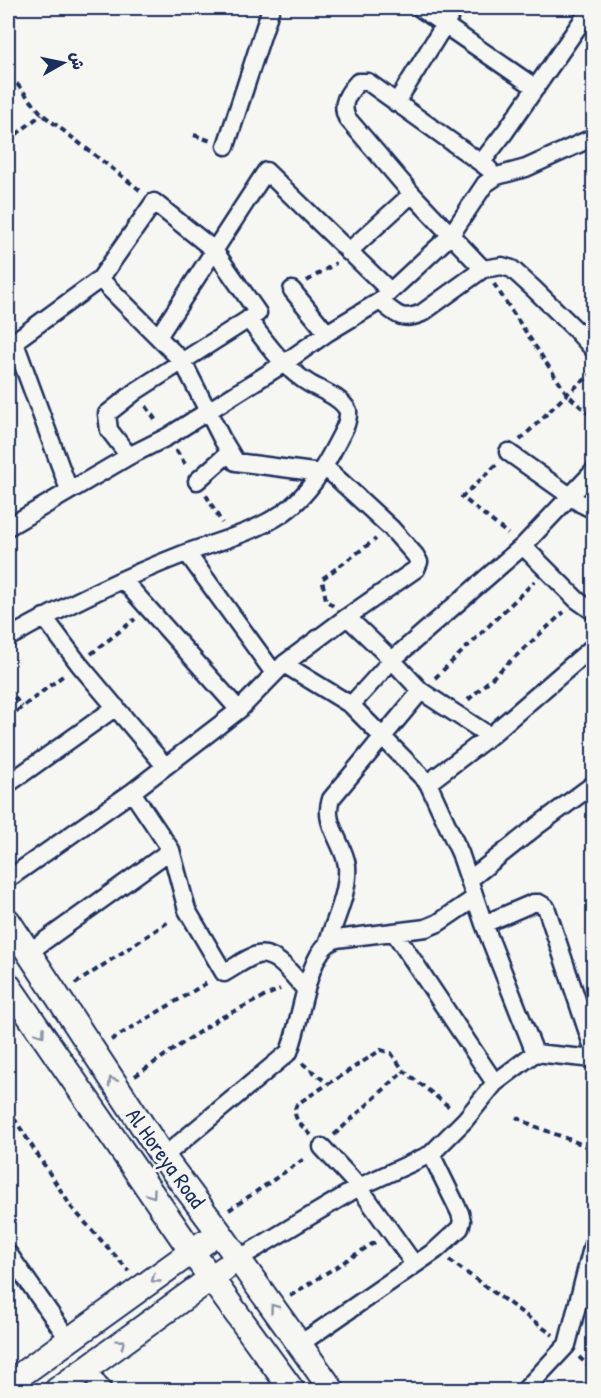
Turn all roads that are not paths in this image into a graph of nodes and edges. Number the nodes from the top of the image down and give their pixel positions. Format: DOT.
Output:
graph roads {
  1 [pos="271,8"];
  2 [pos="420,8"];
  3 [pos="455,8"];
  4 [pos="591,8"];
  5 [pos="445,25"];
  6 [pos="536,88"];
  7 [pos="396,103"];
  8 [pos="594,137"];
  9 [pos="226,146"];
  10 [pos="481,163"];
  11 [pos="497,176"];
  12 [pos="412,194"];
  13 [pos="451,235"];
  14 [pos="214,250"];
  15 [pos="348,252"];
  16 [pos="483,269"];
  17 [pos="100,279"];
  18 [pos="292,290"];
  19 [pos="385,296"];
  20 [pos="248,319"];
  21 [pos="327,333"];
  22 [pos="158,337"];
  23 [pos="11,345"];
  24 [pos="594,350"];
  25 [pos="183,362"];
  26 [pos="283,364"];
  27 [pos="208,411"];
  28 [pos="230,452"];
  29 [pos="508,452"];
  30 [pos="129,456"];
  31 [pos="323,470"];
  32 [pos="594,471"];
  33 [pos="197,482"];
  34 [pos="69,490"];
  35 [pos="572,495"];
  36 [pos="594,510"];
  37 [pos="8,526"];
  38 [pos="523,546"];
  39 [pos="187,553"];
  40 [pos="123,580"];
  41 [pos="594,612"];
  42 [pos="44,617"];
  43 [pos="346,617"];
  44 [pos="8,638"];
  45 [pos="594,646"];
  46 [pos="392,660"];
  47 [pos="279,668"];
  48 [pos="422,691"];
  49 [pos="351,705"];
  50 [pos="116,707"];
  51 [pos="239,710"];
  52 [pos="383,736"];
  53 [pos="490,736"];
  54 [pos="165,766"];
  55 [pos="428,783"];
  56 [pos="8,784"];
  57 [pos="594,784"];
  58 [pos="132,792"];
  59 [pos="171,850"];
  60 [pos="8,879"];
  61 [pos="469,880"];
  62 [pos="476,898"];
  63 [pos="8,921"];
  64 [pos="484,924"];
  65 [pos="394,932"];
  66 [pos="327,944"];
  67 [pos="29,952"];
  68 [pos="8,985"];
  69 [pos="302,986"];
  70 [pos="594,1051"];
  71 [pos="535,1053"];
  72 [pos="594,1059"];
  73 [pos="495,1083"];
  74 [pos="322,1147"];
  75 [pos="431,1154"];
  76 [pos="163,1157"];
  77 [pos="359,1187"];
  78 [pos="216,1227"];
  79 [pos="594,1240"];
  80 [pos="192,1252"];
  81 [pos="8,1253"];
  82 [pos="238,1259"];
  83 [pos="414,1264"];
  84 [pos="211,1277"];
  85 [pos="69,1340"];
  86 [pos="300,1344"];
  87 [pos="87,1369"];
  88 [pos="8,1384"];
  89 [pos="57,1390"];
  90 [pos="103,1390"];
  91 [pos="292,1390"];
  92 [pos="332,1390"];
  93 [pos="525,1390"];
  1 -- 9 [label="street"];
  2 -- 5 [label="street"];
  3 -- 5 [label="street"];
  4 -- 6 [label="street"];
  5 -- 6 [label="street"];
  5 -- 7 [label="street"];
  6 -- 10 [label="street"];
  7 -- 10 [label="street"];
  7 -- 12 [label="street"];
  8 -- 11 [label="street"];
  10 -- 11 [label="street"];
  11 -- 13 [label="street"];
  12 -- 13 [label="street"];
  12 -- 15 [label="street"];
  13 -- 16 [label="street"];
  13 -- 19 [label="street"];
  14 -- 15 [label="street"];
  14 -- 17 [label="street"];
  14 -- 20 [label="street"];
  14 -- 22 [label="street"];
  15 -- 19 [label="street"];
  16 -- 19 [label="street"];
  16 -- 24 [label="street"];
  17 -- 22 [label="street"];
  17 -- 23 [label="street"];
  18 -- 21 [label="street"];
  19 -- 21 [label="street"];
  20 -- 25 [label="street"];
  20 -- 26 [label="street"];
  21 -- 26 [label="street"];
  22 -- 25 [label="street"];
  23 -- 34 [label="street"];
  25 -- 27 [label="street"];
  25 -- 30 [label="street"];
  26 -- 27 [label="street"];
  26 -- 31 [label="street"];
  27 -- 28 [label="street"];
  27 -- 30 [label="street"];
  28 -- 31 [label="street"];
  28 -- 33 [label="street"];
  29 -- 35 [label="street"];
  30 -- 34 [label="street"];
  31 -- 39 [label="street"];
  31 -- 43 [label="street"];
  32 -- 35 [label="street"];
  34 -- 37 [label="street"];
  35 -- 36 [label="street"];
  35 -- 38 [label="street"];
  38 -- 41 [label="street"];
  38 -- 46 [label="street"];
  39 -- 40 [label="street"];
  39 -- 47 [label="street"];
  40 -- 42 [label="street"];
  40 -- 51 [label="street"];
  42 -- 44 [label="street"];
  42 -- 50 [label="street"];
  43 -- 46 [label="street"];
  43 -- 47 [label="street"];
  45 -- 53 [label="street"];
  46 -- 48 [label="street"];
  46 -- 49 [label="street"];
  47 -- 49 [label="street"];
  47 -- 51 [label="street"];
  48 -- 52 [label="street"];
  48 -- 53 [label="street"];
  49 -- 52 [label="street"];
  50 -- 54 [label="street"];
  50 -- 56 [label="street"];
  51 -- 54 [label="street"];
  52 -- 55 [label="street"];
  52 -- 66 [label="street"];
  53 -- 55 [label="street"];
  54 -- 58 [label="street"];
  55 -- 61 [label="street"];
  57 -- 61 [label="street"];
  58 -- 59 [label="street"];
  58 -- 60 [label="street"];
  59 -- 67 [label="street"];
  59 -- 69 [label="street"];
  61 -- 62 [label="street"];
  62 -- 64 [label="street"];
  62 -- 65 [label="street"];
  63 -- 67 [label="main road, Al Horeya Road"];
  64 -- 70 [label="street"];
  64 -- 71 [label="street"];
  65 -- 66 [label="street"];
  65 -- 73 [label="street"];
  66 -- 69 [label="street"];
  76 -- 67 [label="main road, Al Horeya Road, one-way"];
  68 -- 80 [label="main road, Al Horeya Road, one-way"];
  69 -- 76 [label="street"];
  71 -- 72 [label="street"];
  71 -- 73 [label="street"];
  73 -- 75 [label="street"];
  74 -- 77 [label="street"];
  75 -- 77 [label="street"];
  75 -- 83 [label="street"];
  76 -- 78 [label="main road, Al Horeya Road"];
  77 -- 82 [label="street"];
  77 -- 83 [label="street"];
  78 -- 80 [label="main road"];
  78 -- 82 [label="main road, Al Horeya Road"];
  79 -- 93 [label="street"];
  80 -- 84 [label="main road, Al Horeya Road"];
  80 -- 85 [label="main road, one-way"];
  81 -- 85 [label="street"];
  82 -- 84 [label="main road"];
  86 -- 82 [label="main road, Al Horeya Road, one-way"];
  83 -- 86 [label="street"];
  87 -- 84 [label="main road, one-way"];
  84 -- 91 [label="main road, Al Horeya Road"];
  85 -- 88 [label="main road"];
  86 -- 92 [label="main road, Al Horeya Road"];
  87 -- 89 [label="main road"];
  87 -- 90 [label="street"];
}
